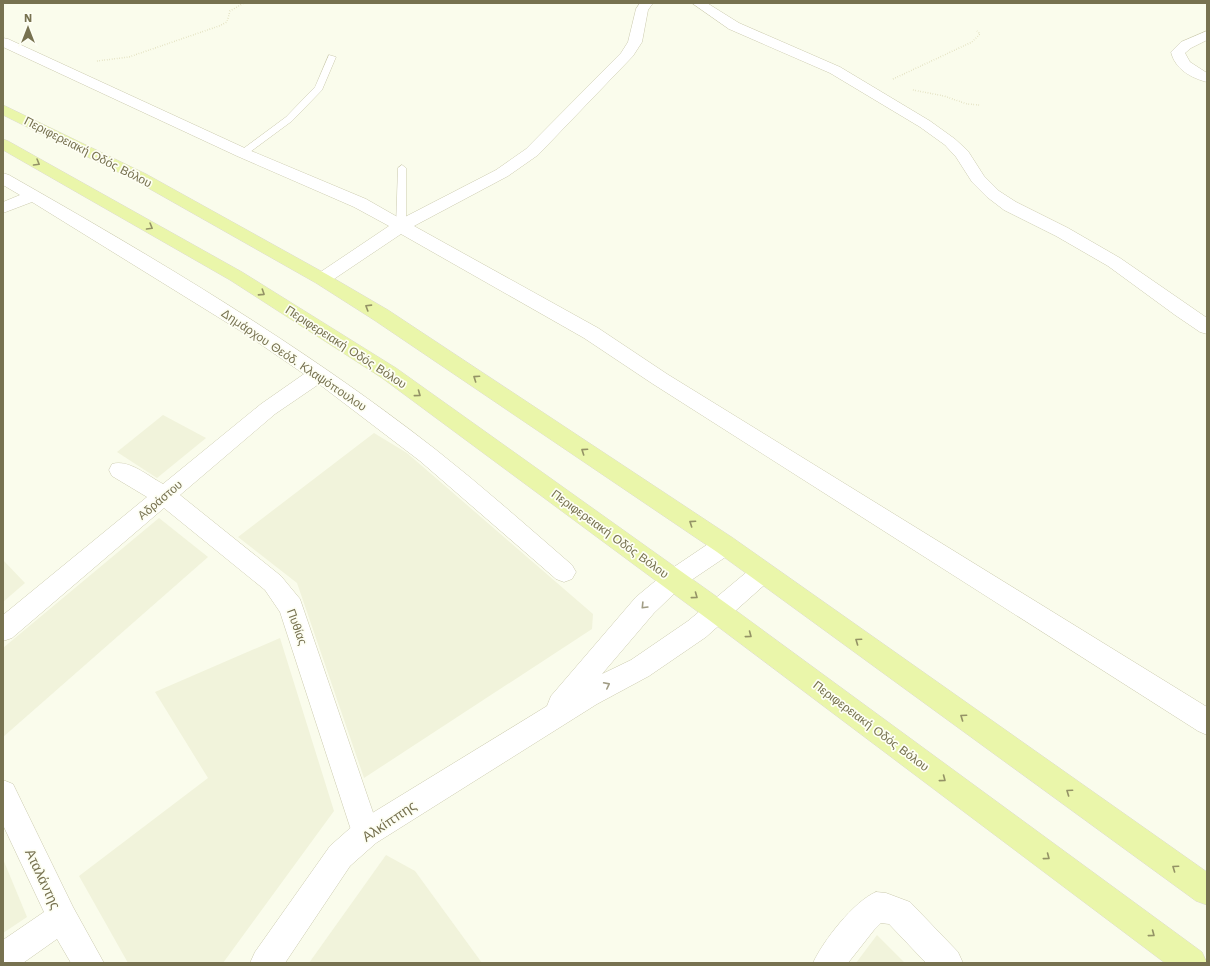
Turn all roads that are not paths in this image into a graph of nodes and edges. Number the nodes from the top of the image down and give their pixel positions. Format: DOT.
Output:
graph roads {
  1 [pos="647,3"];
  2 [pos="698,3"];
  3 [pos="1207,35"];
  4 [pos="3,42"];
  5 [pos="332,57"];
  6 [pos="1207,78"];
  7 [pos="3,109"];
  8 [pos="3,144"];
  9 [pos="243,153"];
  10 [pos="402,168"];
  11 [pos="3,178"];
  12 [pos="32,196"];
  13 [pos="3,208"];
  14 [pos="401,226"];
  15 [pos="322,279"];
  16 [pos="1207,327"];
  17 [pos="319,374"];
  18 [pos="120,470"];
  19 [pos="164,496"];
  20 [pos="725,545"];
  21 [pos="564,572"];
  22 [pos="762,573"];
  23 [pos="673,580"];
  24 [pos="718,612"];
  25 [pos="3,630"];
  26 [pos="549,718"];
  27 [pos="1207,722"];
  28 [pos="3,794"];
  29 [pos="366,834"];
  30 [pos="1207,890"];
  31 [pos="62,918"];
  32 [pos="3,958"];
  33 [pos="88,963"];
  34 [pos="266,963"];
  35 [pos="829,963"];
  36 [pos="947,963"];
  37 [pos="1190,963"];
  1 -- 14 [label="street"];
  2 -- 16 [label="street"];
  3 -- 6 [label="street"];
  4 -- 9 [label="street"];
  5 -- 9 [label="lane"];
  7 -- 15 [label="main road, Περιφερειακή Οδός Βόλου"];
  8 -- 23 [label="main road, Περιφερειακή Οδός Βόλου, one-way"];
  9 -- 14 [label="street"];
  10 -- 14 [label="lane"];
  11 -- 12 [label="street, Δημάρχου Θεόδ. Κλαψόπουλου"];
  12 -- 13 [label="street"];
  12 -- 17 [label="street, Δημάρχου Θεόδ. Κλαψόπουλου"];
  14 -- 15 [label="street"];
  14 -- 27 [label="street"];
  20 -- 15 [label="main road, Περιφερειακή Οδός Βόλου, one-way"];
  17 -- 19 [label="street, Αδράστου"];
  17 -- 21 [label="street, Δημάρχου Θεόδ. Κλαψόπουλου"];
  18 -- 19 [label="street, Πυθίας"];
  19 -- 25 [label="street, Αδράστου"];
  19 -- 29 [label="street, Πυθίας"];
  20 -- 22 [label="main road, Περιφερειακή Οδός Βόλου"];
  20 -- 23 [label="street"];
  22 -- 24 [label="street, Αλκίππης"];
  30 -- 22 [label="main road, Περιφερειακή Οδός Βόλου, one-way"];
  23 -- 24 [label="main road, Περιφερειακή Οδός Βόλου, one-way"];
  23 -- 26 [label="street, one-way"];
  26 -- 24 [label="street, Αλκίππης, one-way"];
  24 -- 37 [label="main road, Περιφερειακή Οδός Βόλου, one-way"];
  26 -- 29 [label="street, Αλκίππης"];
  28 -- 31 [label="street, Αταλάντης"];
  29 -- 34 [label="street, Αλκίππης"];
  31 -- 32 [label="street"];
  31 -- 33 [label="street, Αταλάντης"];
  35 -- 36 [label="street"];
}
